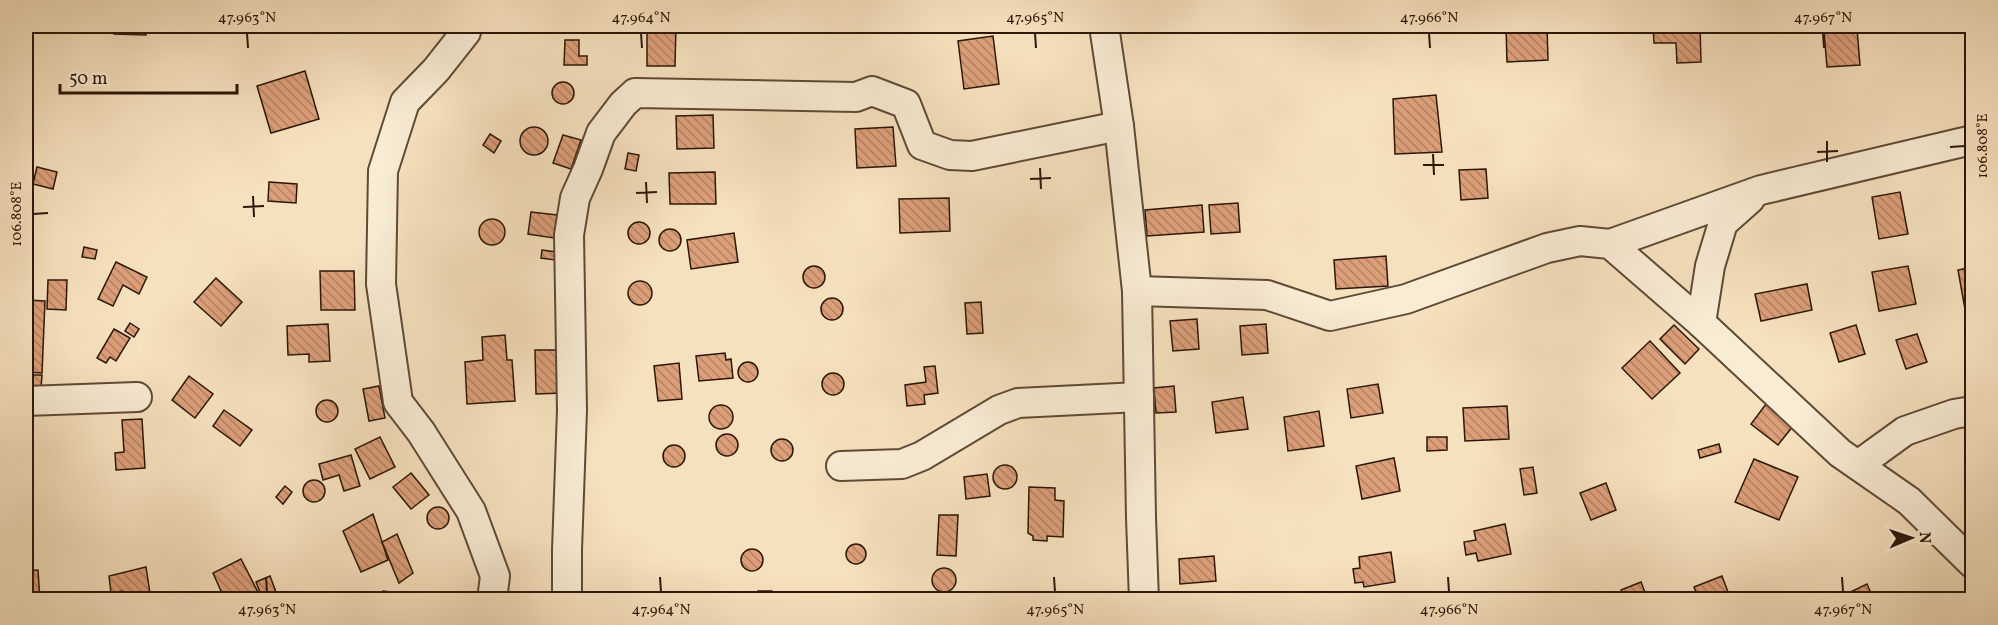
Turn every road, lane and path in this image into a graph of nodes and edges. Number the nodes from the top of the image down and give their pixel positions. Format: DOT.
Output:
graph roads {
  1 [pos="467,26"];
  2 [pos="1104,26"];
  3 [pos="1119,126"];
  4 [pos="1972,140"];
  5 [pos="1761,190"];
  6 [pos="1610,244"];
  7 [pos="1137,291"];
  8 [pos="1701,323"];
  9 [pos="137,397"];
  10 [pos="1139,397"];
  11 [pos="26,401"];
  12 [pos="1972,411"];
  13 [pos="1858,465"];
  14 [pos="841,466"];
  15 [pos="567,550"];
  16 [pos="1972,563"];
  17 [pos="492,600"];
  18 [pos="546,600"];
  19 [pos="567,600"];
  20 [pos="1144,600"];
  1 -- 17 [label="street"];
  2 -- 3 [label="street"];
  3 -- 7 [label="street"];
  3 -- 15 [label="street"];
  4 -- 5 [label="street"];
  5 -- 6 [label="street"];
  5 -- 8 [label="street"];
  6 -- 7 [label="street"];
  6 -- 8 [label="street"];
  7 -- 10 [label="street"];
  8 -- 13 [label="street"];
  9 -- 11 [label="street"];
  10 -- 14 [label="street"];
  10 -- 20 [label="street"];
  12 -- 13 [label="street"];
  13 -- 16 [label="street"];
  15 -- 18 [label="street"];
  15 -- 19 [label="street"];
}
